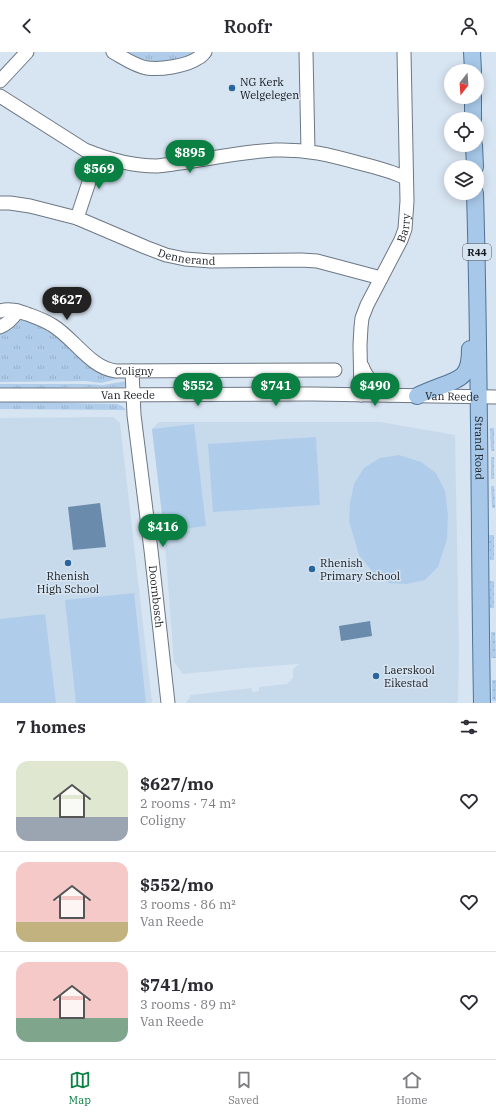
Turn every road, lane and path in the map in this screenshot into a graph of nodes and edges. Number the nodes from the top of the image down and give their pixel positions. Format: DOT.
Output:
graph roads {
  1 [pos="27,52"];
  2 [pos="114,52"];
  3 [pos="205,52"];
  4 [pos="306,52"];
  5 [pos="404,52"];
  6 [pos="472,52"];
  7 [pos="473,64"];
  8 [pos="0,80"];
  9 [pos="0,96"];
  10 [pos="308,151"];
  11 [pos="98,155"];
  12 [pos="406,178"];
  13 [pos="475,200"];
  14 [pos="0,203"];
  15 [pos="77,218"];
  16 [pos="381,278"];
  17 [pos="0,311"];
  18 [pos="18,311"];
  19 [pos="478,311"];
  20 [pos="0,327"];
  21 [pos="361,363"];
  22 [pos="335,370"];
  23 [pos="132,371"];
  24 [pos="0,395"];
  25 [pos="132,395"];
  26 [pos="361,395"];
  27 [pos="388,395"];
  28 [pos="417,396"];
  29 [pos="478,397"];
  30 [pos="496,397"];
  31 [pos="168,703"];
  32 [pos="482,703"];
  1 -- 8 [label="street"];
  2 -- 3 [label="street"];
  4 -- 10 [label="street"];
  5 -- 12 [label="street, Barry"];
  6 -- 7 [label="main road"];
  9 -- 11 [label="street"];
  10 -- 11 [label="street"];
  10 -- 12 [label="street"];
  11 -- 15 [label="street"];
  12 -- 16 [label="street, Barry"];
  13 -- 19 [label="main road, Strand Road / R44"];
  14 -- 15 [label="street, Dennerand"];
  15 -- 16 [label="street, Dennerand"];
  16 -- 21 [label="street, Barry"];
  17 -- 18 [label="street, Coligny"];
  18 -- 20 [label="street"];
  18 -- 23 [label="street, Coligny"];
  19 -- 28 [label="main road"];
  19 -- 29 [label="main road, Strand Road / R44"];
  21 -- 26 [label="street, Barry"];
  21 -- 27 [label="street"];
  22 -- 23 [label="street, Coligny"];
  23 -- 25 [label="street, Doornbosch"];
  24 -- 25 [label="street, Van Reede"];
  25 -- 26 [label="street, Van Reede"];
  25 -- 31 [label="street, Doornbosch"];
  26 -- 27 [label="street, Van Reede"];
  27 -- 28 [label="street, Van Reede"];
  28 -- 29 [label="street, Van Reede"];
  29 -- 30 [label="street, Van Reede"];
  29 -- 32 [label="main road, Strand Road / R44"];
}
